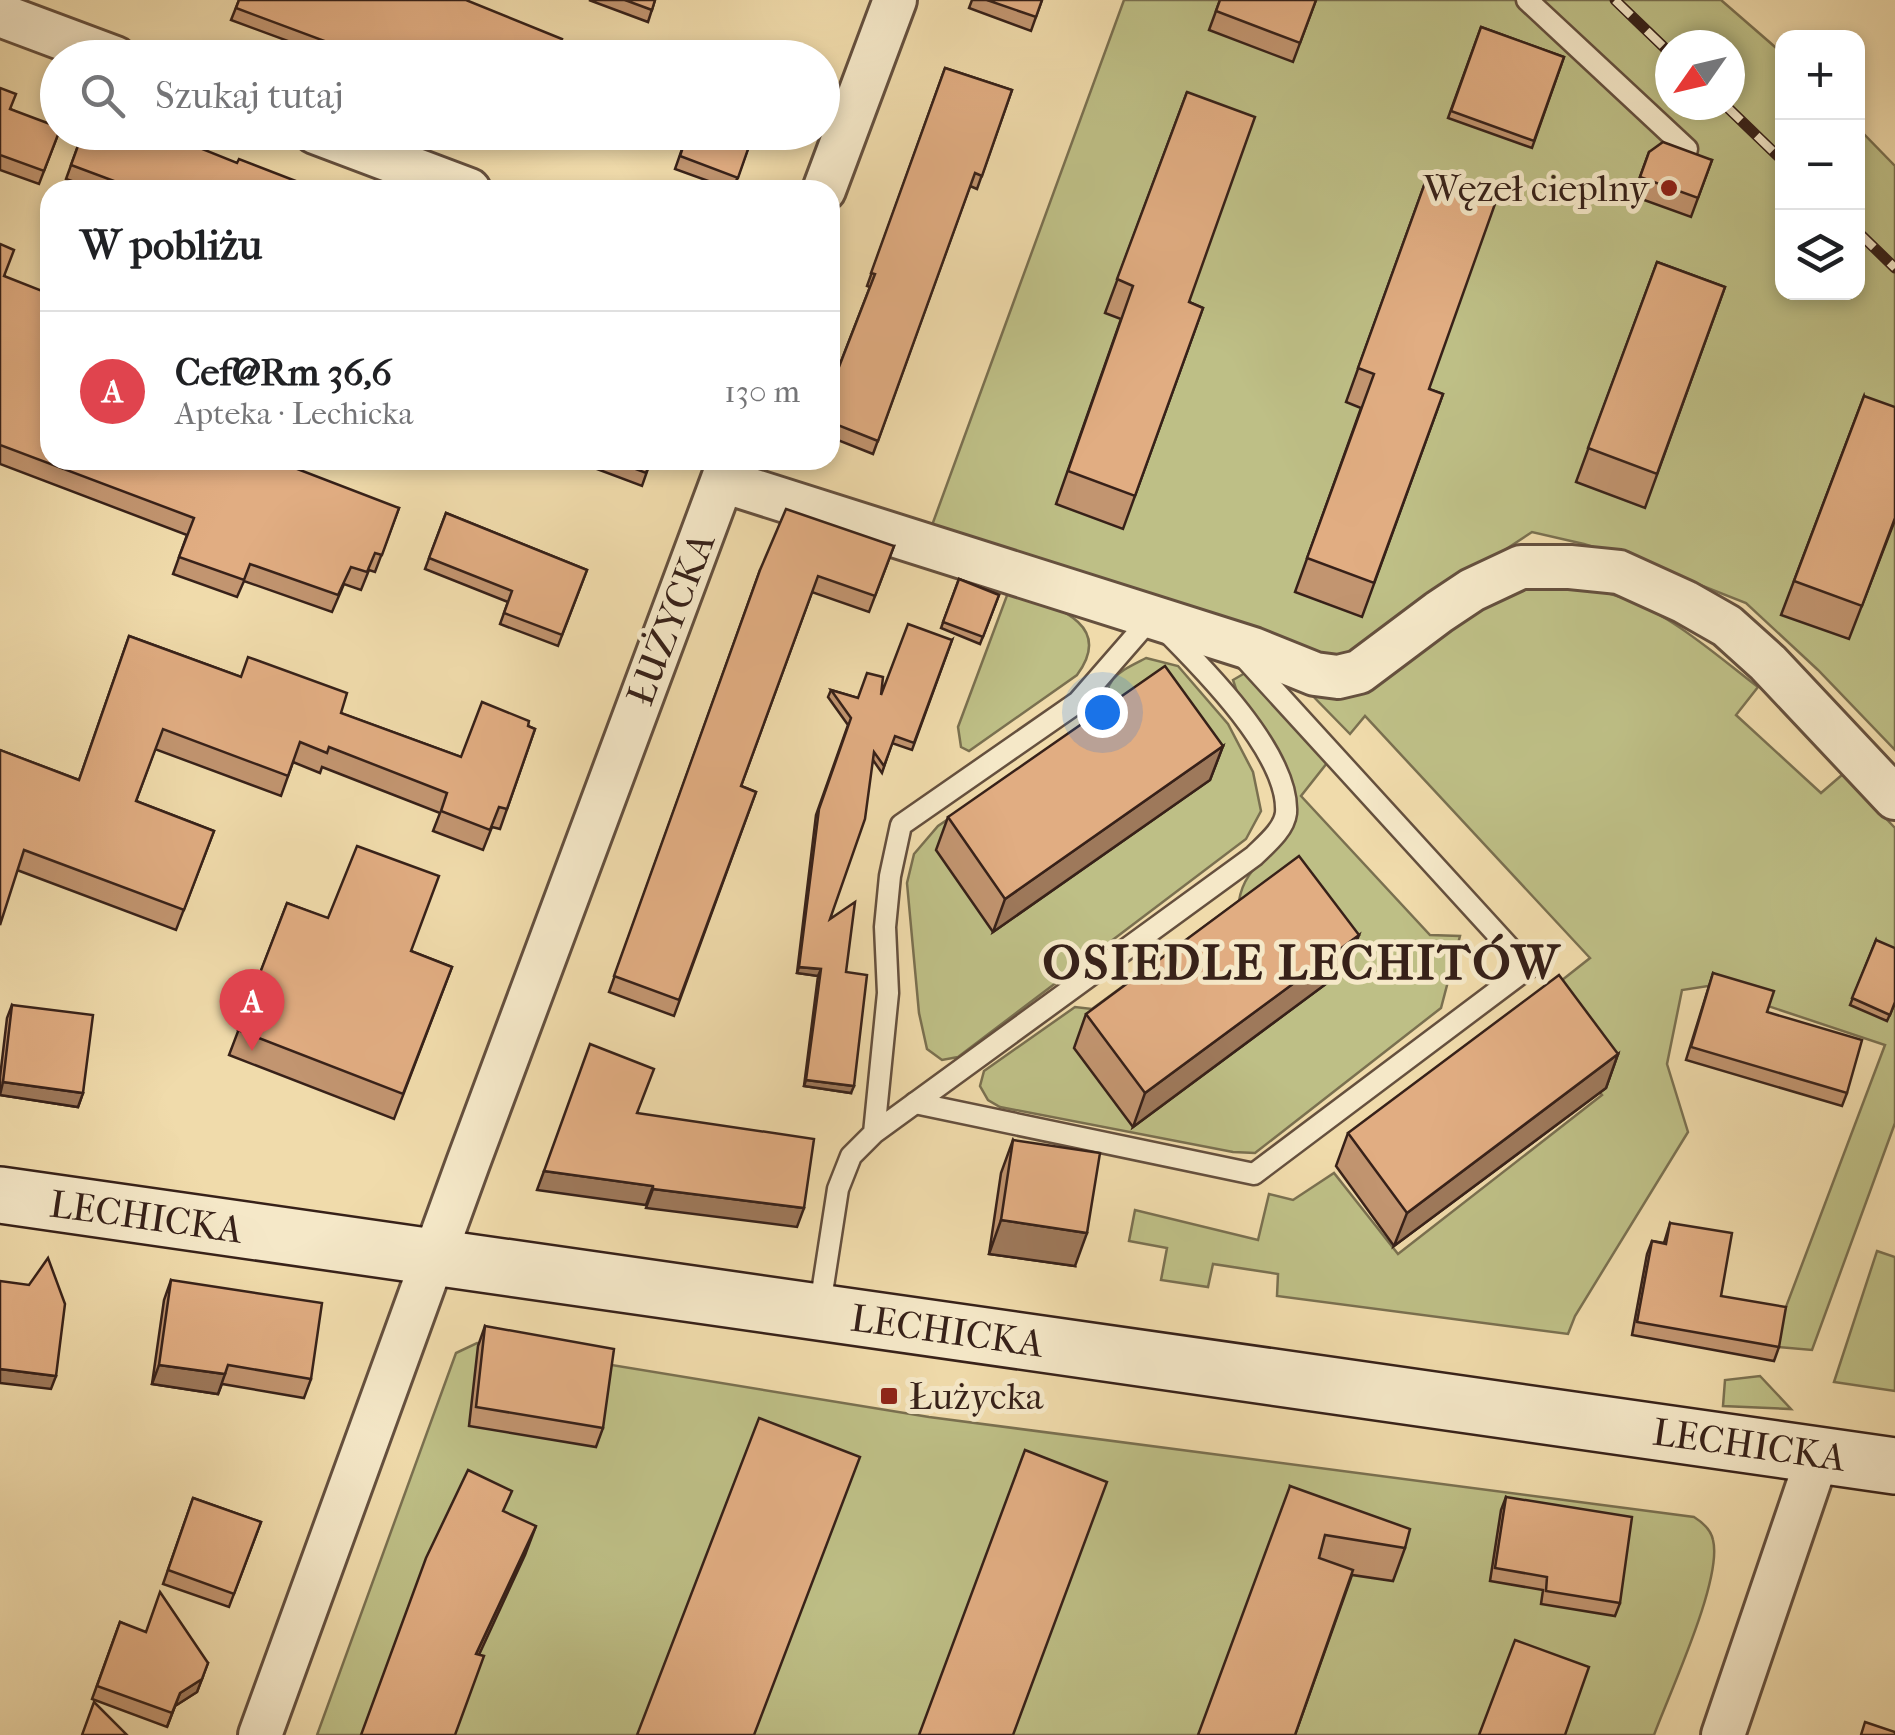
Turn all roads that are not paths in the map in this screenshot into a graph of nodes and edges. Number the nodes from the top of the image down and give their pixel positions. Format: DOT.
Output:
graph roads {
  1 [pos="895,0"];
  2 [pos="1527,0"];
  3 [pos="0,14"];
  4 [pos="68,40"];
  5 [pos="840,147"];
  6 [pos="1688,149"];
  7 [pos="363,150"];
  8 [pos="839,150"];
  9 [pos="442,180"];
  10 [pos="828,180"];
  11 [pos="726,471"];
  12 [pos="1152,617"];
  13 [pos="1230,642"];
  14 [pos="1895,798"];
  15 [pos="915,1104"];
  16 [pos="874,1134"];
  17 [pos="0,1195"];
  18 [pos="434,1258"];
  19 [pos="819,1313"];
  20 [pos="1818,1456"];
  21 [pos="1895,1466"];
  22 [pos="260,1735"];
  23 [pos="1723,1735"];
  1 -- 5 [label="street"];
  2 -- 6 [label="lane"];
  3 -- 4 [label="street"];
  7 -- 9 [label="street"];
  8 -- 10 [label="street"];
  11 -- 12 [label="street"];
  11 -- 18 [label="street, ŁUŻYCKA"];
  12 -- 13 [label="street"];
  12 -- 15 [label="lane"];
  12 -- 16 [label="lane"];
  13 -- 14 [label="street"];
  13 -- 15 [label="lane"];
  15 -- 16 [label="lane"];
  16 -- 19 [label="lane"];
  17 -- 18 [label="street, LECHICKA"];
  18 -- 19 [label="street, LECHICKA"];
  18 -- 22 [label="street, ŁUŻYCKA"];
  19 -- 20 [label="street, LECHICKA"];
  20 -- 21 [label="street, LECHICKA"];
  20 -- 23 [label="street"];
}
